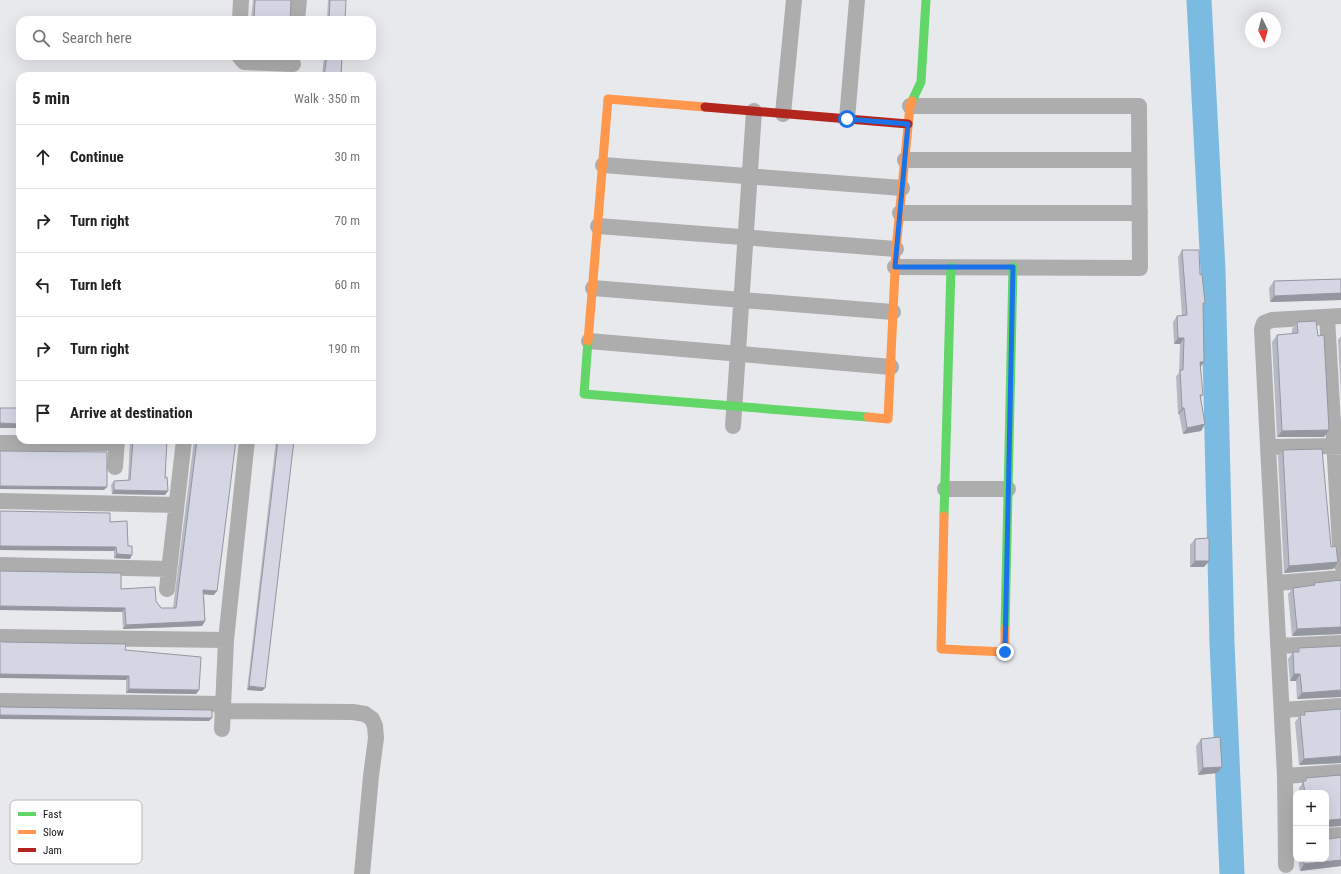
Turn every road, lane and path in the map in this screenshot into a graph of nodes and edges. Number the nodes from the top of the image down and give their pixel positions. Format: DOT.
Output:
graph roads {
  1 [pos="241,0"];
  2 [pos="299,0"];
  3 [pos="794,0"];
  4 [pos="857,0"];
  5 [pos="926,0"];
  6 [pos="240,16"];
  7 [pos="297,16"];
  8 [pos="242,60"];
  9 [pos="292,65"];
  10 [pos="910,106"];
  11 [pos="754,111"];
  12 [pos="783,114"];
  13 [pos="847,119"];
  14 [pos="908,124"];
  15 [pos="905,160"];
  16 [pos="1140,160"];
  17 [pos="603,165"];
  18 [pos="750,176"];
  19 [pos="902,188"];
  20 [pos="900,213"];
  21 [pos="1140,213"];
  22 [pos="598,226"];
  23 [pos="746,237"];
  24 [pos="896,249"];
  25 [pos="895,267"];
  26 [pos="951,267"];
  27 [pos="1013,267"];
  28 [pos="593,288"];
  29 [pos="742,300"];
  30 [pos="893,312"];
  31 [pos="1334,317"];
  32 [pos="589,341"];
  33 [pos="738,354"];
  34 [pos="891,367"];
  35 [pos="734,406"];
  36 [pos="733,426"];
  37 [pos="0,443"];
  38 [pos="16,443"];
  39 [pos="117,444"];
  40 [pos="184,444"];
  41 [pos="247,444"];
  42 [pos="1338,446"];
  43 [pos="1268,447"];
  44 [pos="115,467"];
  45 [pos="945,488"];
  46 [pos="1008,489"];
  47 [pos="0,501"];
  48 [pos="176,505"];
  49 [pos="1341,564"];
  50 [pos="0,565"];
  51 [pos="169,569"];
  52 [pos="1341,578"];
  53 [pos="1276,583"];
  54 [pos="167,589"];
  55 [pos="0,637"];
  56 [pos="226,640"];
  57 [pos="1341,643"];
  58 [pos="1279,646"];
  59 [pos="0,701"];
  60 [pos="1341,706"];
  61 [pos="222,707"];
  62 [pos="1282,710"];
  63 [pos="222,729"];
  64 [pos="1341,772"];
  65 [pos="1285,776"];
  66 [pos="1341,835"];
  67 [pos="1329,836"];
  68 [pos="1291,838"];
  69 [pos="1286,865"];
  70 [pos="362,874"];
  1 -- 6 [label="street"];
  2 -- 7 [label="street"];
  3 -- 12 [label="street"];
  4 -- 13 [label="street"];
  5 -- 10 [label="street"];
  8 -- 9 [label="street"];
  10 -- 14 [label="street"];
  10 -- 16 [label="street"];
  11 -- 12 [label="street"];
  11 -- 17 [label="street"];
  11 -- 18 [label="street"];
  12 -- 13 [label="street"];
  13 -- 14 [label="street"];
  14 -- 15 [label="street"];
  15 -- 16 [label="street"];
  15 -- 19 [label="street"];
  16 -- 21 [label="street"];
  17 -- 18 [label="street"];
  17 -- 22 [label="street"];
  18 -- 19 [label="street"];
  18 -- 23 [label="street"];
  19 -- 20 [label="street"];
  20 -- 21 [label="street"];
  20 -- 24 [label="street"];
  21 -- 27 [label="street"];
  22 -- 23 [label="street"];
  22 -- 28 [label="street"];
  23 -- 24 [label="street"];
  23 -- 29 [label="street"];
  24 -- 25 [label="street"];
  25 -- 26 [label="street"];
  25 -- 30 [label="street"];
  26 -- 27 [label="street"];
  26 -- 45 [label="street"];
  27 -- 46 [label="street"];
  28 -- 29 [label="street"];
  28 -- 32 [label="street"];
  29 -- 30 [label="street"];
  29 -- 33 [label="street"];
  30 -- 34 [label="street"];
  31 -- 42 [label="street"];
  31 -- 43 [label="street"];
  32 -- 33 [label="street"];
  32 -- 35 [label="street"];
  33 -- 34 [label="street"];
  33 -- 35 [label="street"];
  34 -- 35 [label="street"];
  35 -- 36 [label="street"];
  37 -- 38 [label="street"];
  39 -- 44 [label="street"];
  40 -- 48 [label="street"];
  41 -- 56 [label="street"];
  42 -- 43 [label="street"];
  42 -- 49 [label="street"];
  43 -- 53 [label="street"];
  45 -- 46 [label="street"];
  45 -- 46 [label="street"];
  47 -- 48 [label="street"];
  48 -- 51 [label="street"];
  50 -- 51 [label="street"];
  51 -- 54 [label="street"];
  52 -- 53 [label="street"];
  53 -- 58 [label="street"];
  55 -- 56 [label="street"];
  56 -- 61 [label="street"];
  57 -- 58 [label="street"];
  58 -- 62 [label="street"];
  59 -- 61 [label="street"];
  60 -- 62 [label="street"];
  61 -- 63 [label="street"];
  61 -- 70 [label="street"];
  62 -- 65 [label="street"];
  64 -- 65 [label="street"];
  65 -- 68 [label="street"];
  66 -- 67 [label="street"];
  68 -- 69 [label="street"];
}
